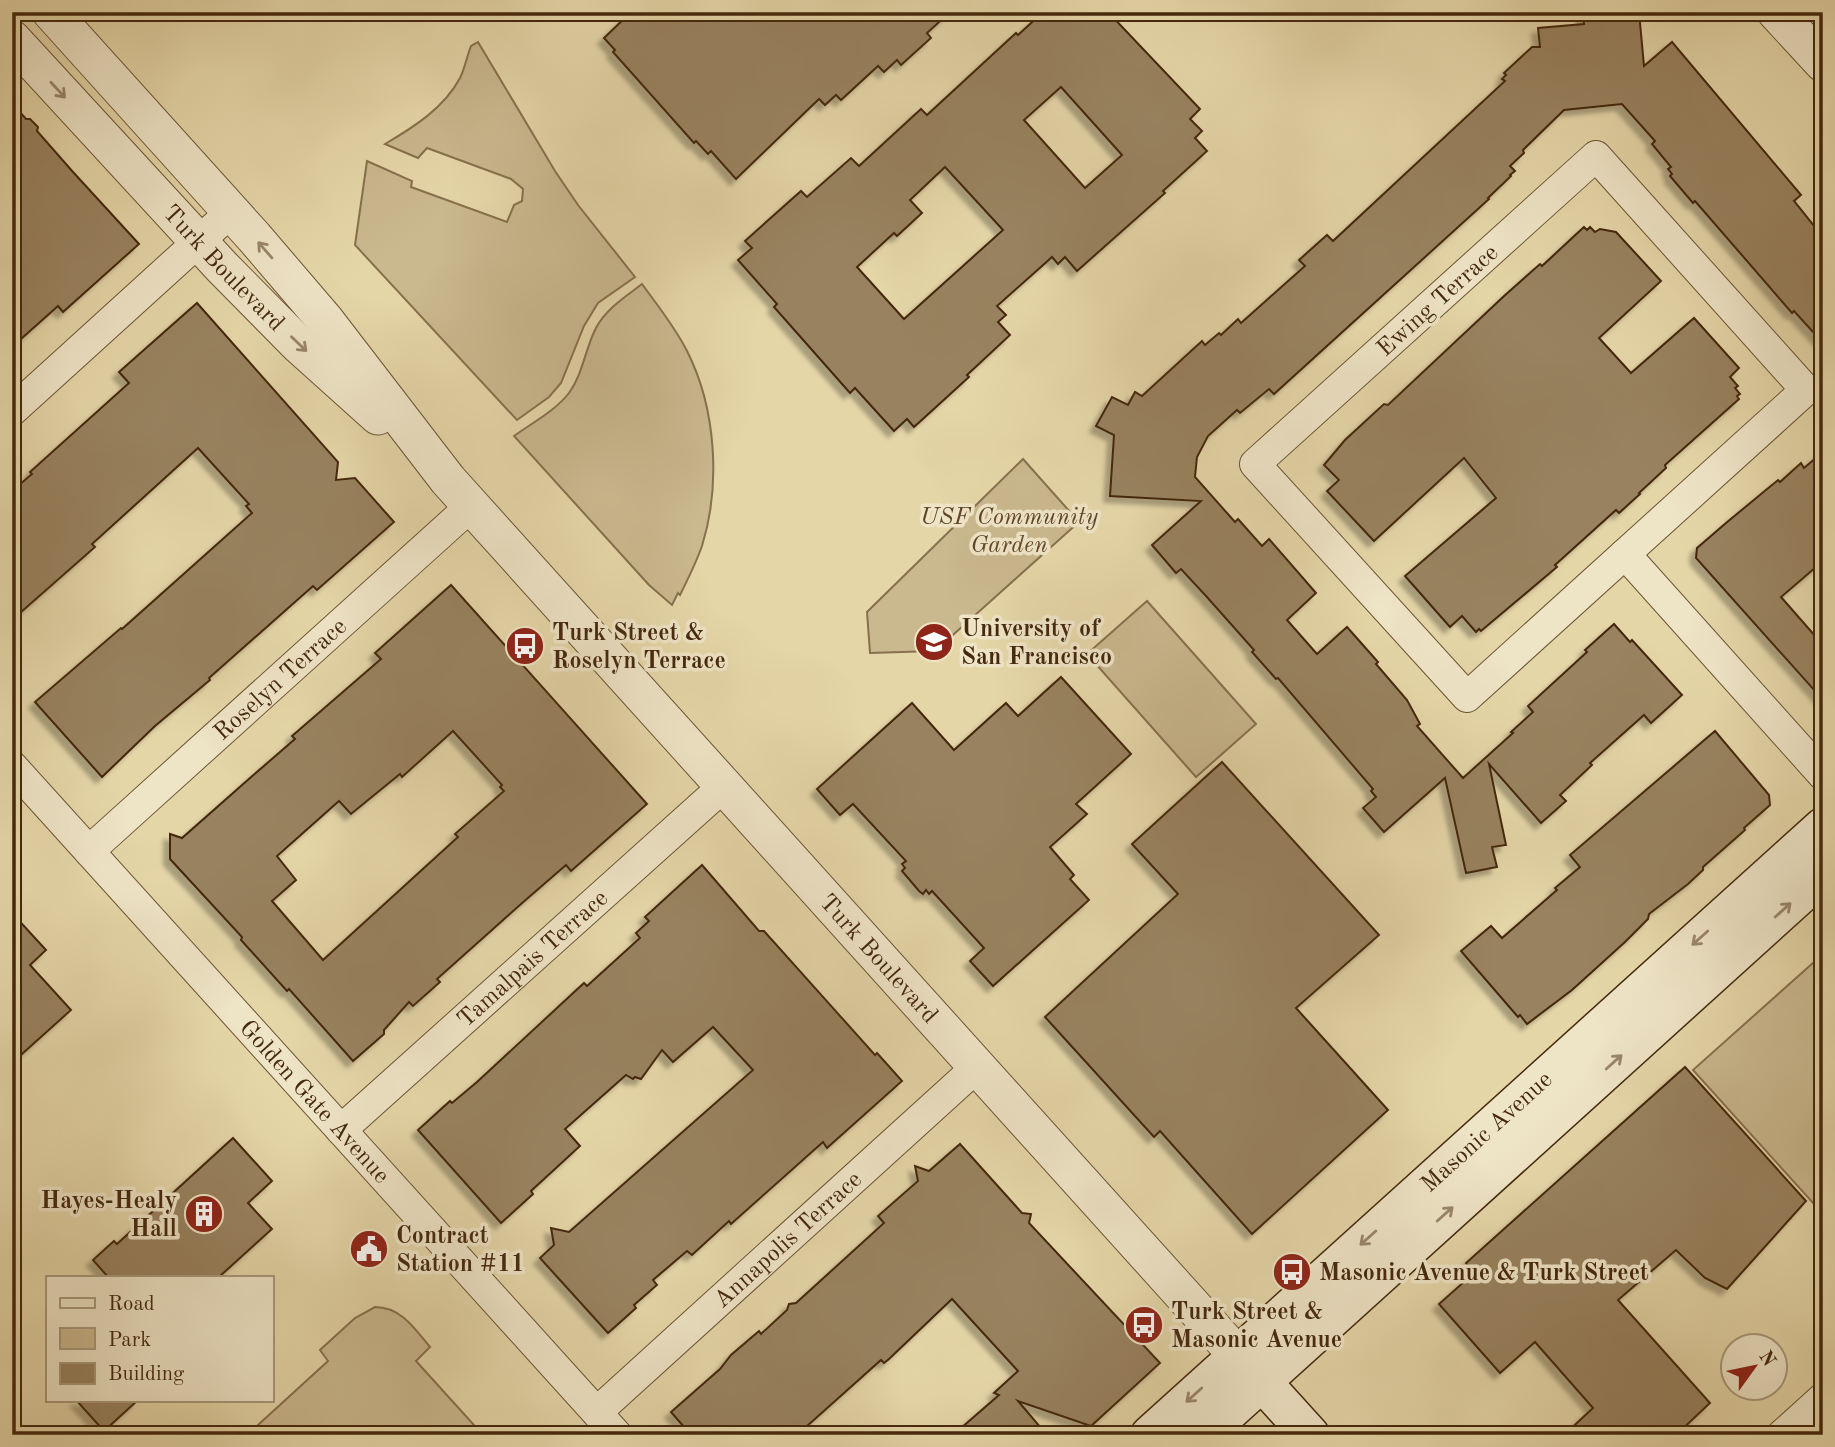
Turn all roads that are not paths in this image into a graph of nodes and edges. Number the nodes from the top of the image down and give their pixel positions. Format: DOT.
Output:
graph roads {
  1 [pos="51,12"];
  2 [pos="1776,12"];
  3 [pos="12,40"];
  4 [pos="1823,64"];
  5 [pos="231,212"];
  6 [pos="199,242"];
  7 [pos="12,411"];
  8 [pos="460,493"];
  9 [pos="1625,554"];
  10 [pos="12,766"];
  11 [pos="1823,775"];
  12 [pos="724,786"];
  13 [pos="1823,827"];
  14 [pos="89,851"];
  15 [pos="1823,874"];
  16 [pos="978,1066"];
  17 [pos="341,1130"];
  18 [pos="1250,1368"];
  19 [pos="1823,1398"];
  20 [pos="597,1412"];
  21 [pos="617,1435"];
  22 [pos="1150,1435"];
  23 [pos="1203,1435"];
  24 [pos="1310,1435"];
  25 [pos="1782,1435"];
  1 -- 5 [label="street, Turk Boulevard"];
  2 -- 4 [label="street"];
  3 -- 6 [label="street, Turk Boulevard, one-way"];
  5 -- 6 [label="street"];
  8 -- 5 [label="street, Turk Boulevard, one-way"];
  6 -- 7 [label="street"];
  6 -- 8 [label="street, Turk Boulevard, one-way"];
  8 -- 12 [label="street, Turk Boulevard"];
  8 -- 14 [label="street, Roselyn Terrace"];
  9 -- 9 [label="street, Ewing Terrace"];
  9 -- 11 [label="street"];
  10 -- 14 [label="street, Golden Gate Avenue"];
  12 -- 16 [label="street, Turk Boulevard"];
  12 -- 17 [label="street, Tamalpais Terrace"];
  13 -- 18 [label="main road, Masonic Avenue, one-way"];
  14 -- 17 [label="street, Golden Gate Avenue"];
  18 -- 15 [label="main road, Masonic Avenue, one-way"];
  16 -- 18 [label="street, Turk Boulevard"];
  16 -- 20 [label="street, Annapolis Terrace"];
  17 -- 20 [label="street, Golden Gate Avenue"];
  18 -- 22 [label="main road, Masonic Avenue, one-way"];
  18 -- 23 [label="main road, Masonic Avenue"];
  18 -- 24 [label="main road, Turk Boulevard"];
  19 -- 25 [label="street"];
  20 -- 21 [label="street, Golden Gate Avenue"];
}
